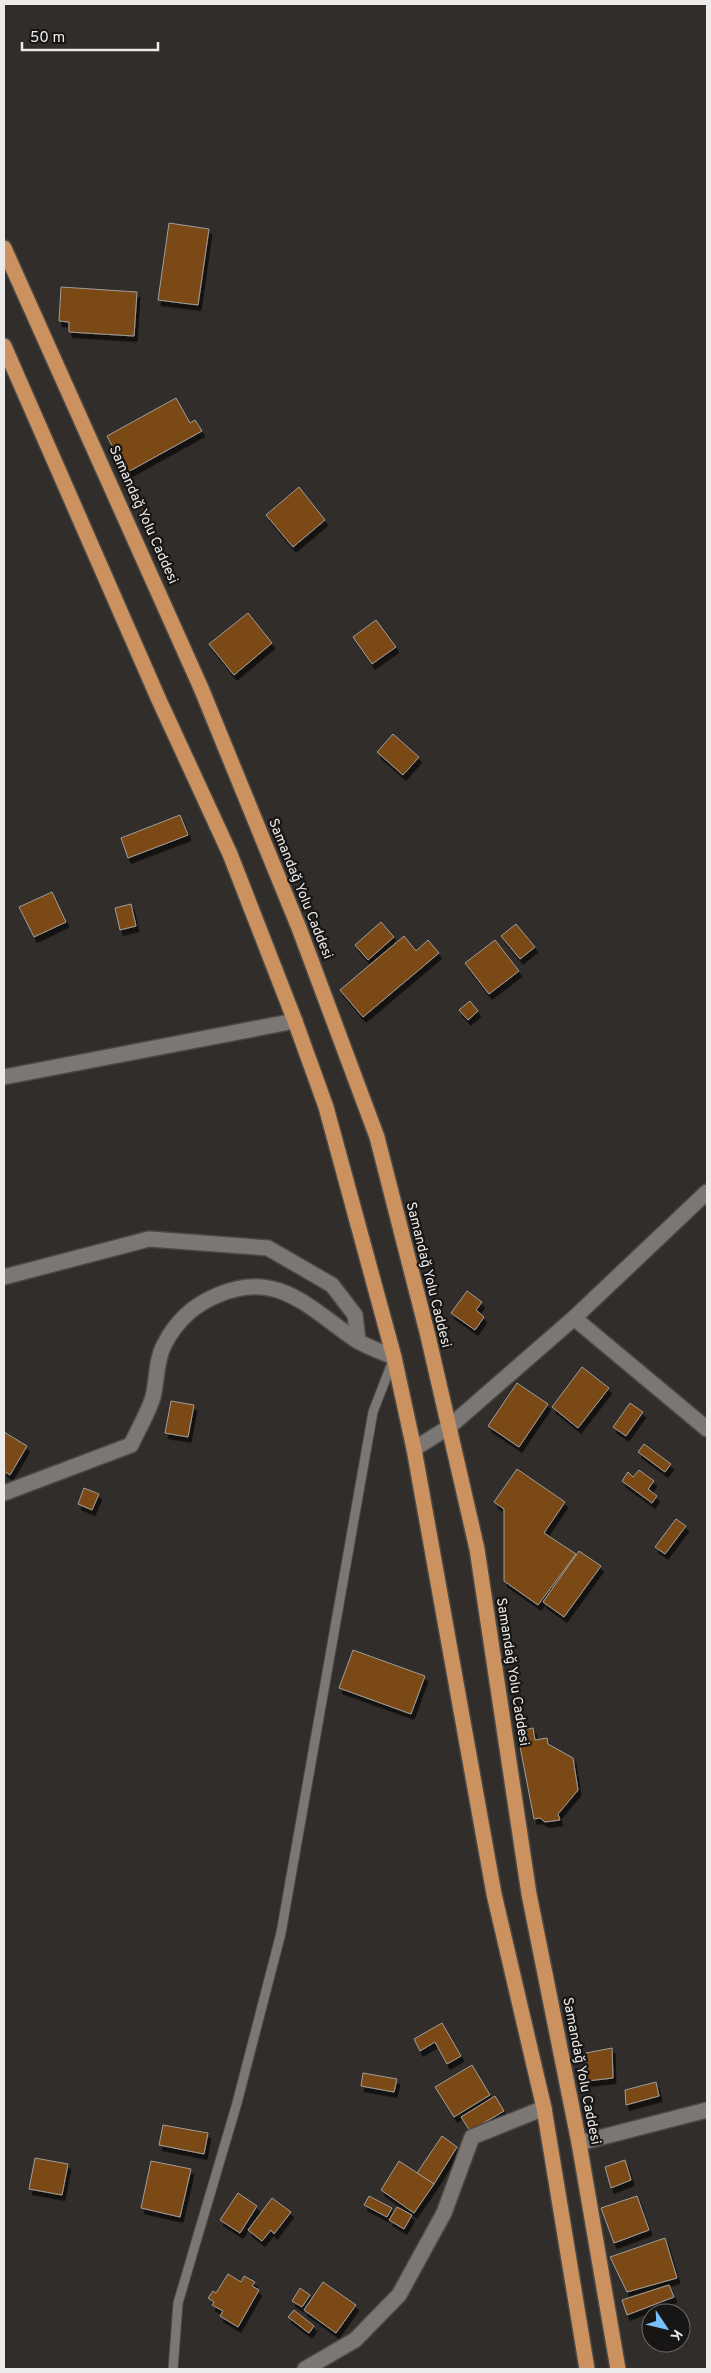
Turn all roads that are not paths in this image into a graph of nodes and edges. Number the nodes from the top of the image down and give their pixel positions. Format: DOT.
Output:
graph roads {
  1 [pos="4,248"];
  2 [pos="4,346"];
  3 [pos="296,1021"];
  4 [pos="4,1076"];
  5 [pos="707,1192"];
  6 [pos="4,1276"];
  7 [pos="574,1318"];
  8 [pos="358,1341"];
  9 [pos="394,1358"];
  10 [pos="449,1427"];
  11 [pos="707,1429"];
  12 [pos="414,1449"];
  13 [pos="4,1493"];
  14 [pos="544,2108"];
  15 [pos="707,2110"];
  16 [pos="579,2142"];
  17 [pos="173,2369"];
  18 [pos="305,2369"];
  19 [pos="587,2369"];
  20 [pos="618,2369"];
  1 -- 10 [label="highway, Samandağ Yolu Caddesi"];
  2 -- 3 [label="highway"];
  3 -- 4 [label="street"];
  3 -- 9 [label="highway"];
  5 -- 7 [label="street"];
  6 -- 8 [label="street"];
  7 -- 10 [label="street"];
  7 -- 11 [label="street"];
  8 -- 9 [label="street"];
  8 -- 13 [label="street"];
  9 -- 12 [label="highway"];
  9 -- 17 [label="lane"];
  10 -- 12 [label="street"];
  10 -- 16 [label="highway, Samandağ Yolu Caddesi"];
  12 -- 14 [label="highway"];
  14 -- 18 [label="street"];
  14 -- 19 [label="highway"];
  15 -- 16 [label="street"];
  16 -- 20 [label="highway, Samandağ Yolu Caddesi"];
}
